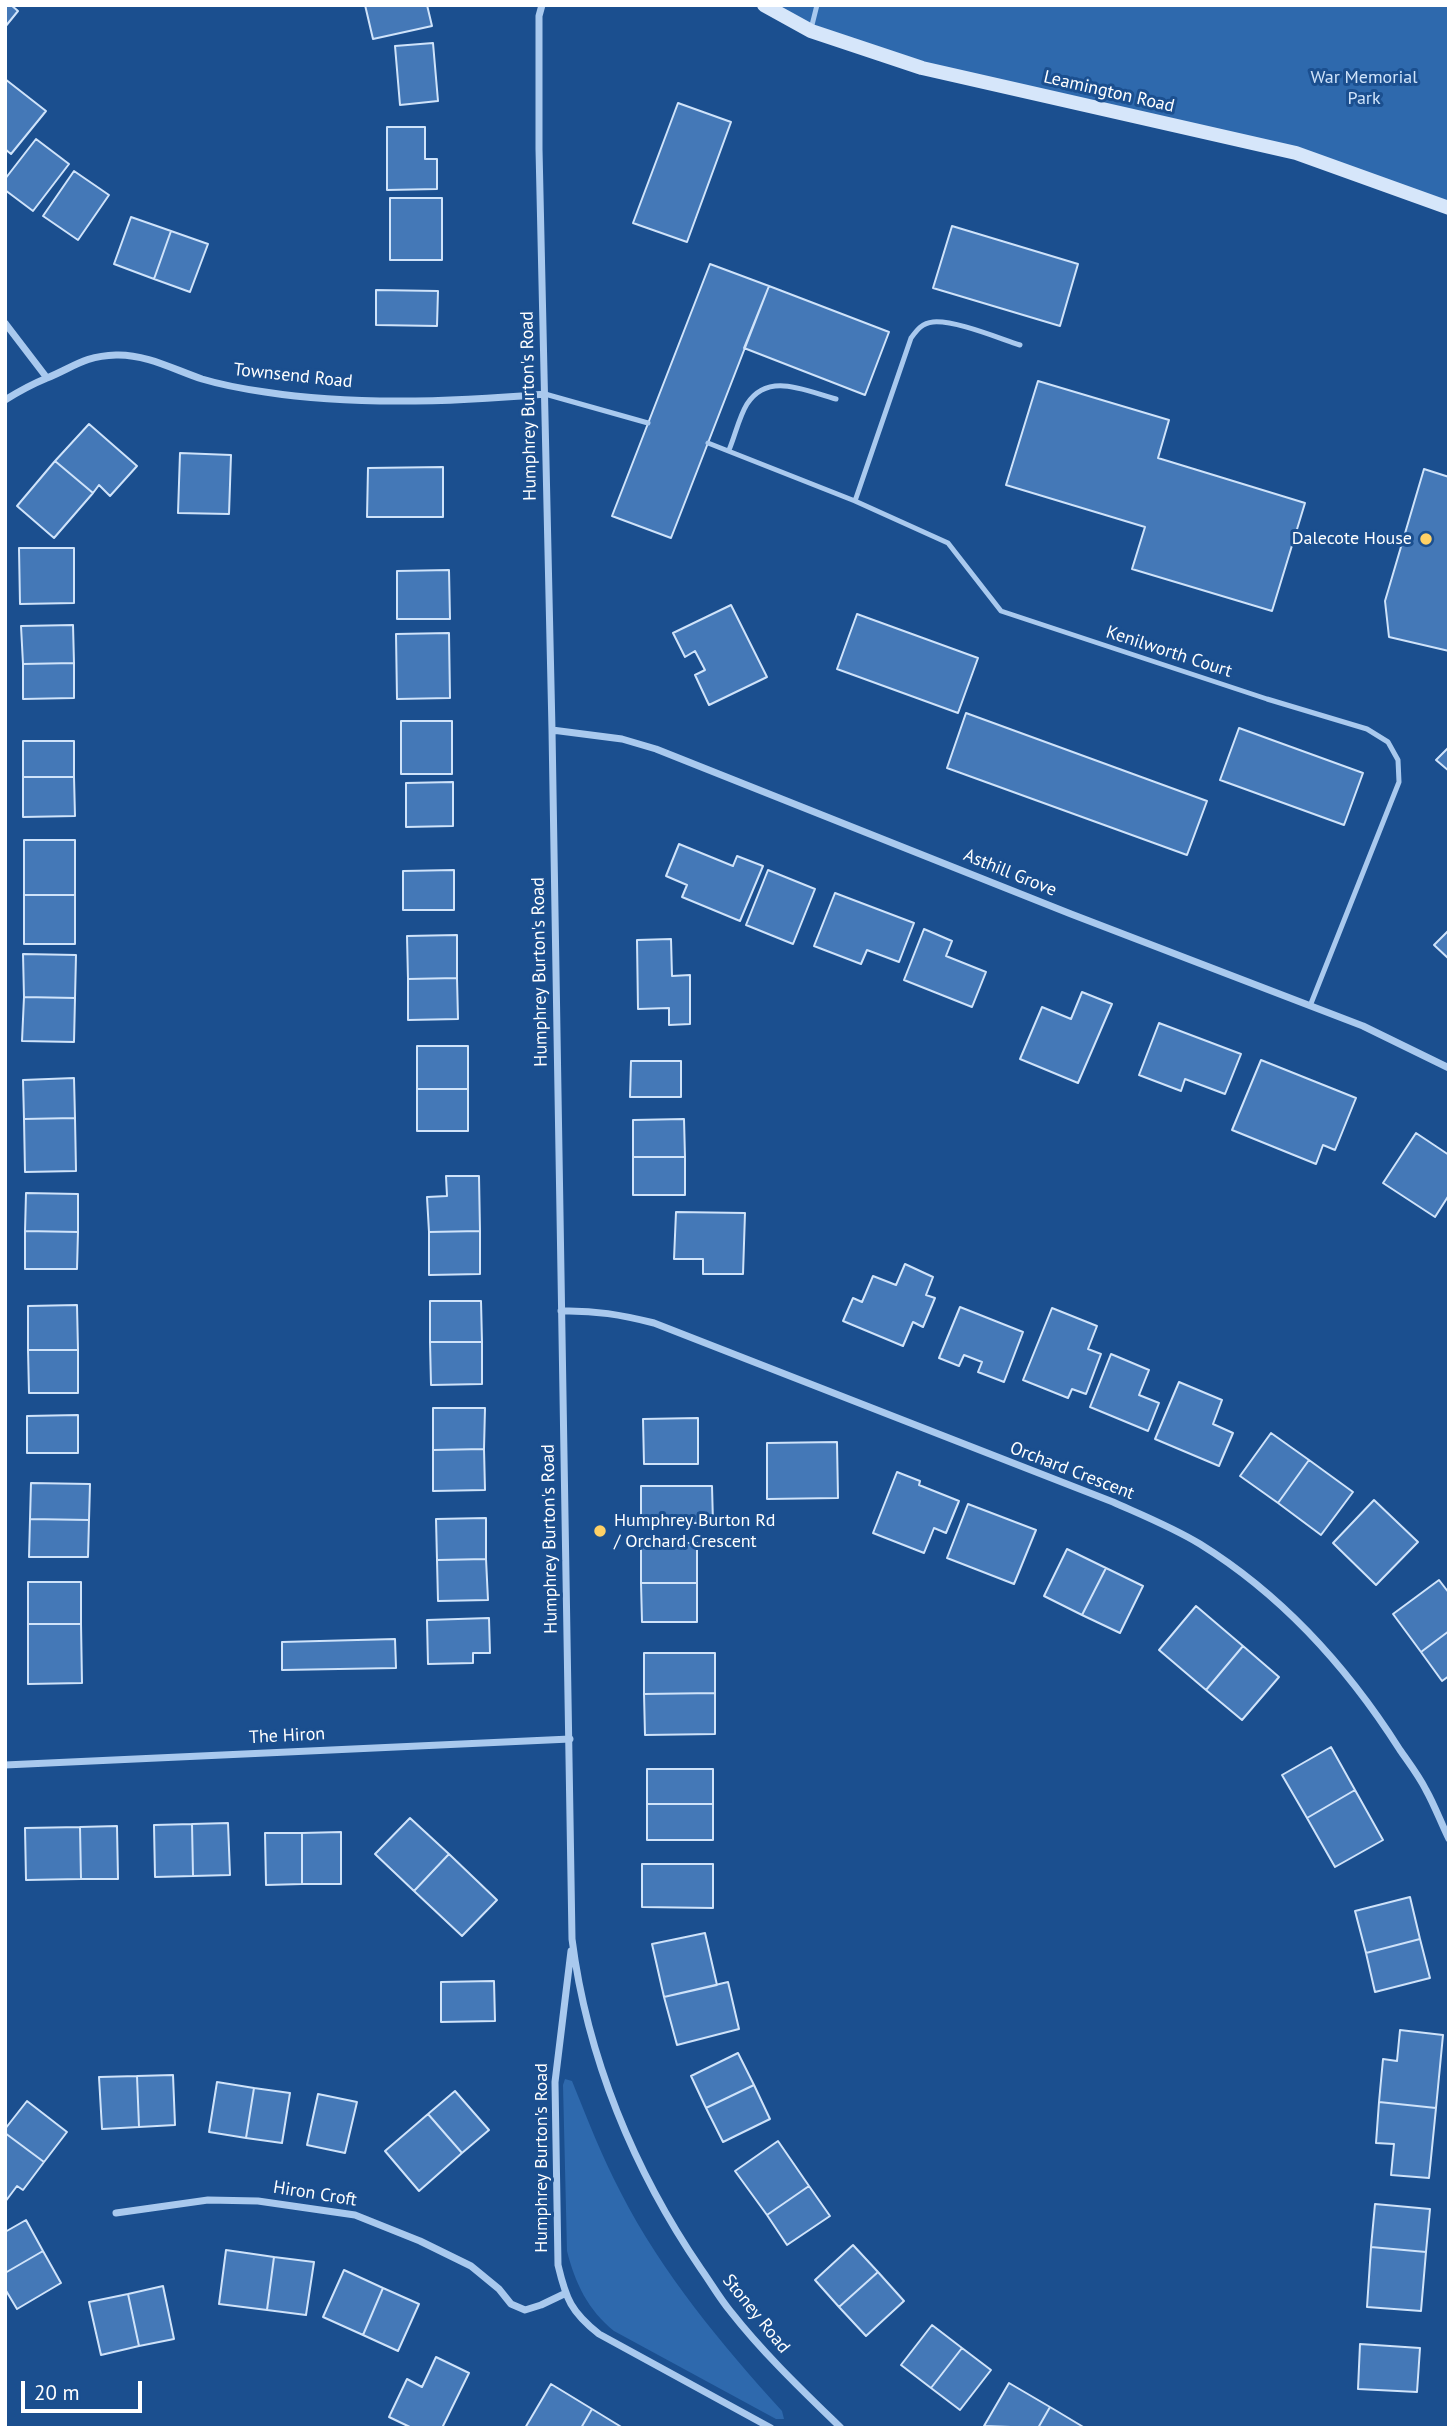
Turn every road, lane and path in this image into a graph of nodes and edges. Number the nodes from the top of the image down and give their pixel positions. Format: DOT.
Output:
graph roads {
  1 [pos="542,5"];
  2 [pos="764,5"];
  3 [pos="817,5"];
  4 [pos="811,31"];
  5 [pos="1449,208"];
  6 [pos="5,323"];
  7 [pos="1020,345"];
  8 [pos="47,378"];
  9 [pos="545,394"];
  10 [pos="836,399"];
  11 [pos="5,400"];
  12 [pos="648,423"];
  13 [pos="708,443"];
  14 [pos="729,450"];
  15 [pos="855,500"];
  16 [pos="552,730"];
  17 [pos="1310,1006"];
  18 [pos="1449,1068"];
  19 [pos="561,1311"];
  20 [pos="570,1739"];
  21 [pos="5,1765"];
  22 [pos="1449,1839"];
  23 [pos="572,1940"];
  24 [pos="661,2207"];
  25 [pos="116,2213"];
  26 [pos="564,2294"];
  27 [pos="771,2428"];
  28 [pos="841,2428"];
  1 -- 9 [label="street, Humphrey Burton's Road"];
  2 -- 4 [label="main road, Leamington Road"];
  3 -- 4 [label="lane"];
  4 -- 5 [label="main road, Leamington Road"];
  6 -- 8 [label="street"];
  7 -- 15 [label="lane"];
  8 -- 9 [label="street, Townsend Road"];
  8 -- 11 [label="street"];
  9 -- 12 [label="lane"];
  9 -- 16 [label="street, Humphrey Burton's Road"];
  10 -- 14 [label="lane"];
  13 -- 14 [label="lane, Kenilworth Court"];
  14 -- 15 [label="lane, Kenilworth Court"];
  15 -- 17 [label="lane, Kenilworth Court"];
  16 -- 17 [label="street, Asthill Grove"];
  16 -- 19 [label="street, Humphrey Burton's Road"];
  17 -- 18 [label="street, Asthill Grove"];
  19 -- 20 [label="street, Humphrey Burton's Road"];
  19 -- 22 [label="street, Orchard Crescent"];
  20 -- 21 [label="street, The Hiron"];
  20 -- 23 [label="street, Humphrey Burton's Road"];
  23 -- 24 [label="street, Humphrey Burton's Road"];
  23 -- 26 [label="street, Humphrey Burton's Road"];
  24 -- 28 [label="street, Stoney Road"];
  25 -- 26 [label="street, Hiron Croft"];
  26 -- 27 [label="street"];
}
